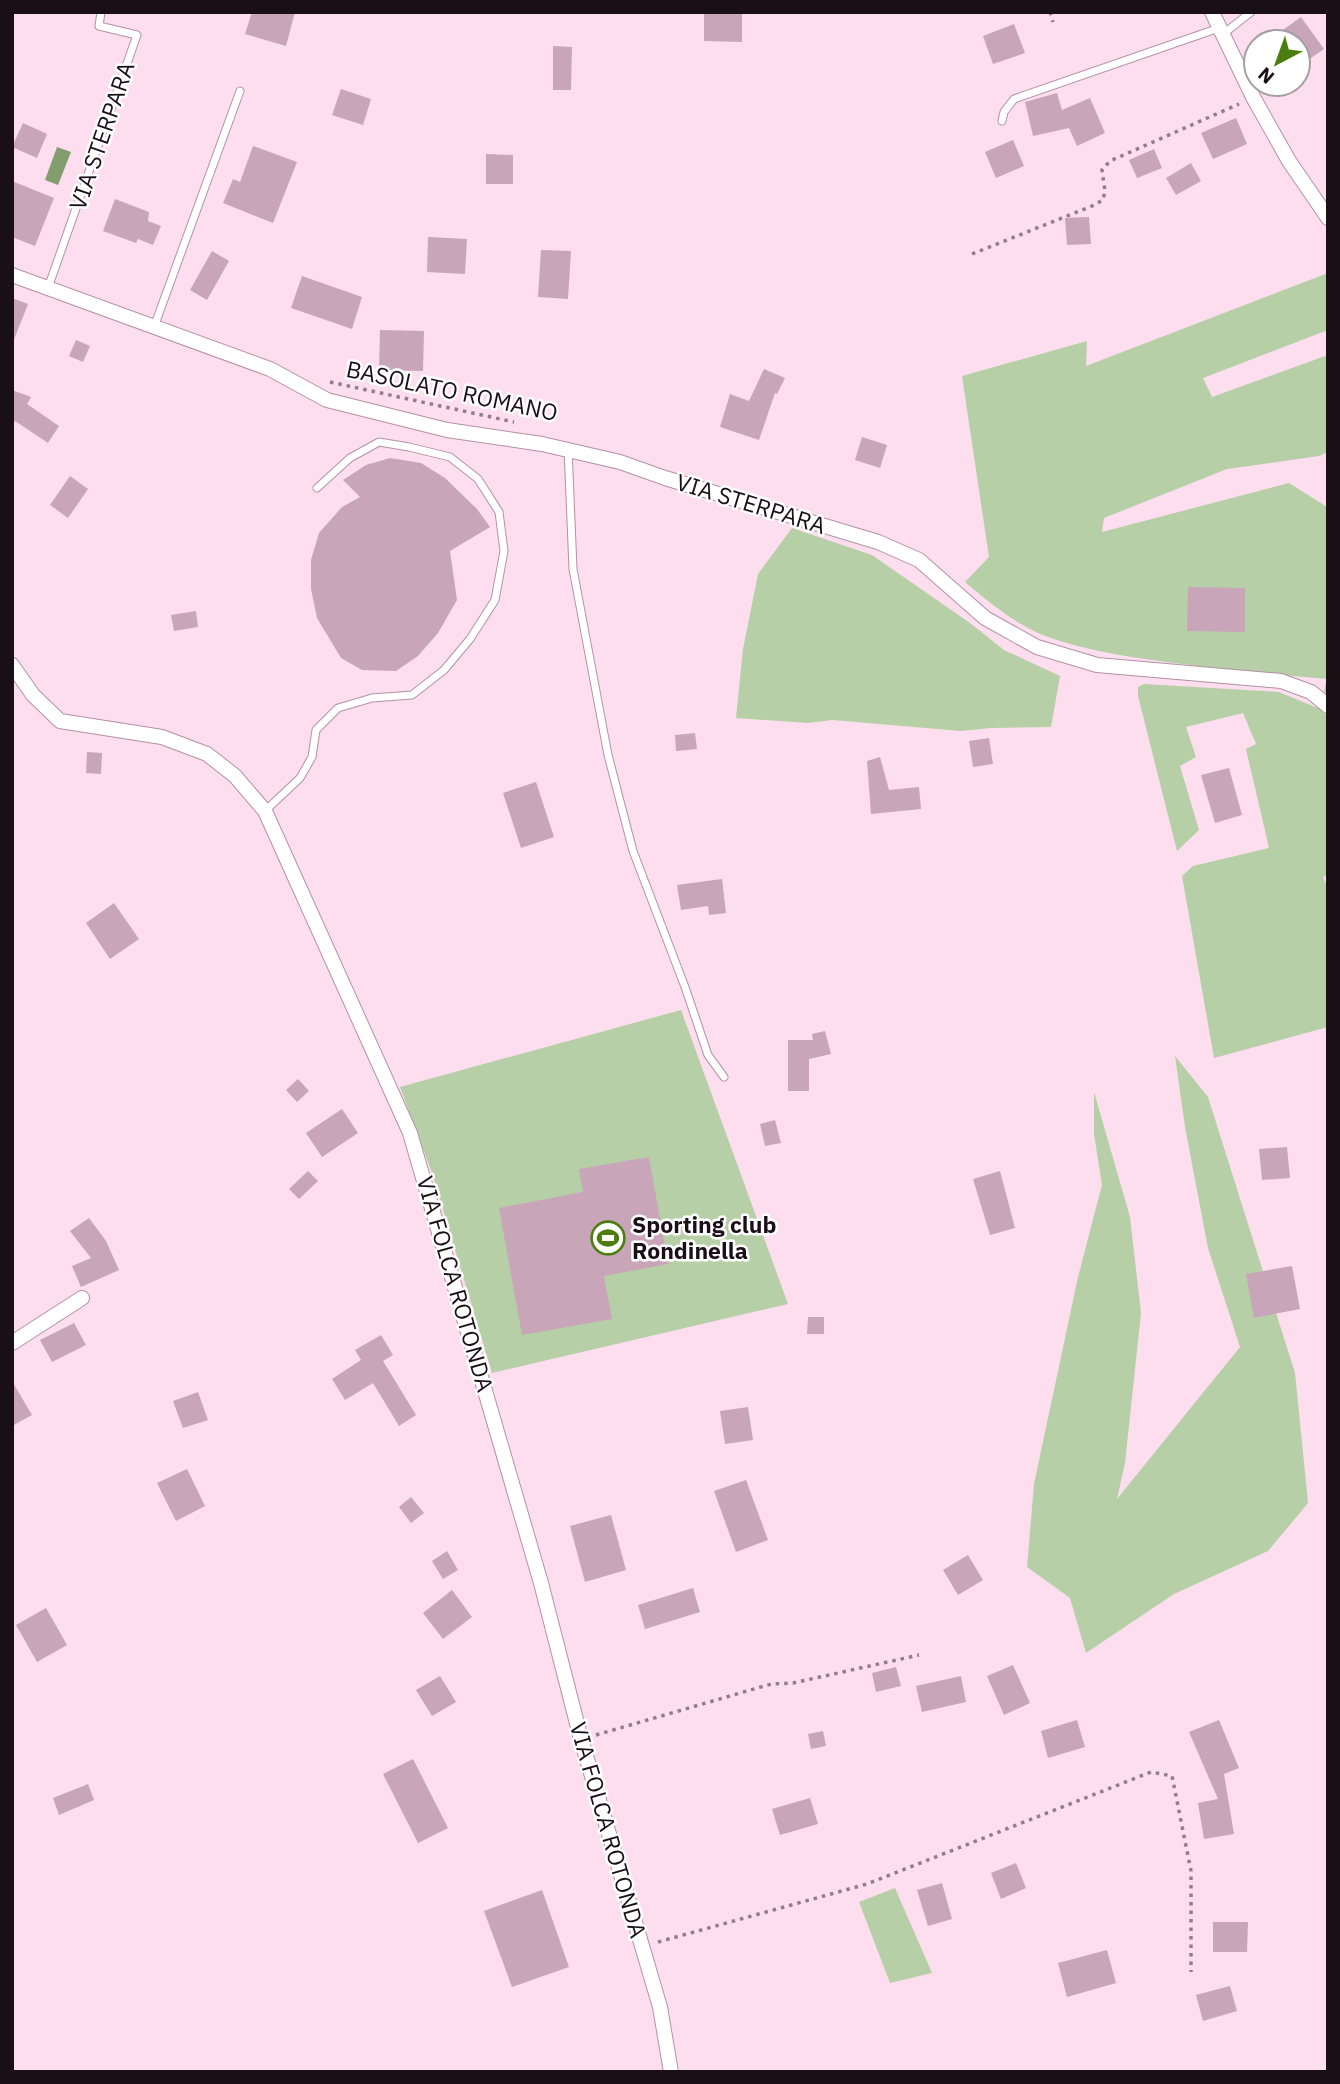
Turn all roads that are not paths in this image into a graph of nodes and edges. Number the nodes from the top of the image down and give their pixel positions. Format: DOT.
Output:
graph roads {
  1 [pos="101,12"];
  2 [pos="1212,12"];
  3 [pos="1251,12"];
  4 [pos="1220,31"];
  5 [pos="240,91"];
  6 [pos="1002,121"];
  7 [pos="1328,218"];
  8 [pos="12,275"];
  9 [pos="48,288"];
  10 [pos="154,327"];
  11 [pos="568,449"];
  12 [pos="317,488"];
  13 [pos="12,665"];
  14 [pos="1328,706"];
  15 [pos="265,811"];
  16 [pos="724,1077"];
  17 [pos="82,1298"];
  18 [pos="12,1343"];
  19 [pos="671,2072"];
  1 -- 9 [label="lane, VIA STERPARA"];
  2 -- 4 [label="street"];
  3 -- 4 [label="lane"];
  4 -- 6 [label="lane"];
  4 -- 7 [label="street"];
  5 -- 10 [label="lane"];
  8 -- 9 [label="street, VIA STERPARA"];
  9 -- 10 [label="street, VIA STERPARA"];
  10 -- 11 [label="street, VIA STERPARA"];
  11 -- 14 [label="street, VIA STERPARA"];
  11 -- 16 [label="lane"];
  12 -- 15 [label="lane"];
  13 -- 15 [label="street, VIA FOLCA ROTONDA"];
  15 -- 19 [label="street, VIA FOLCA ROTONDA"];
  17 -- 18 [label="street"];
}
